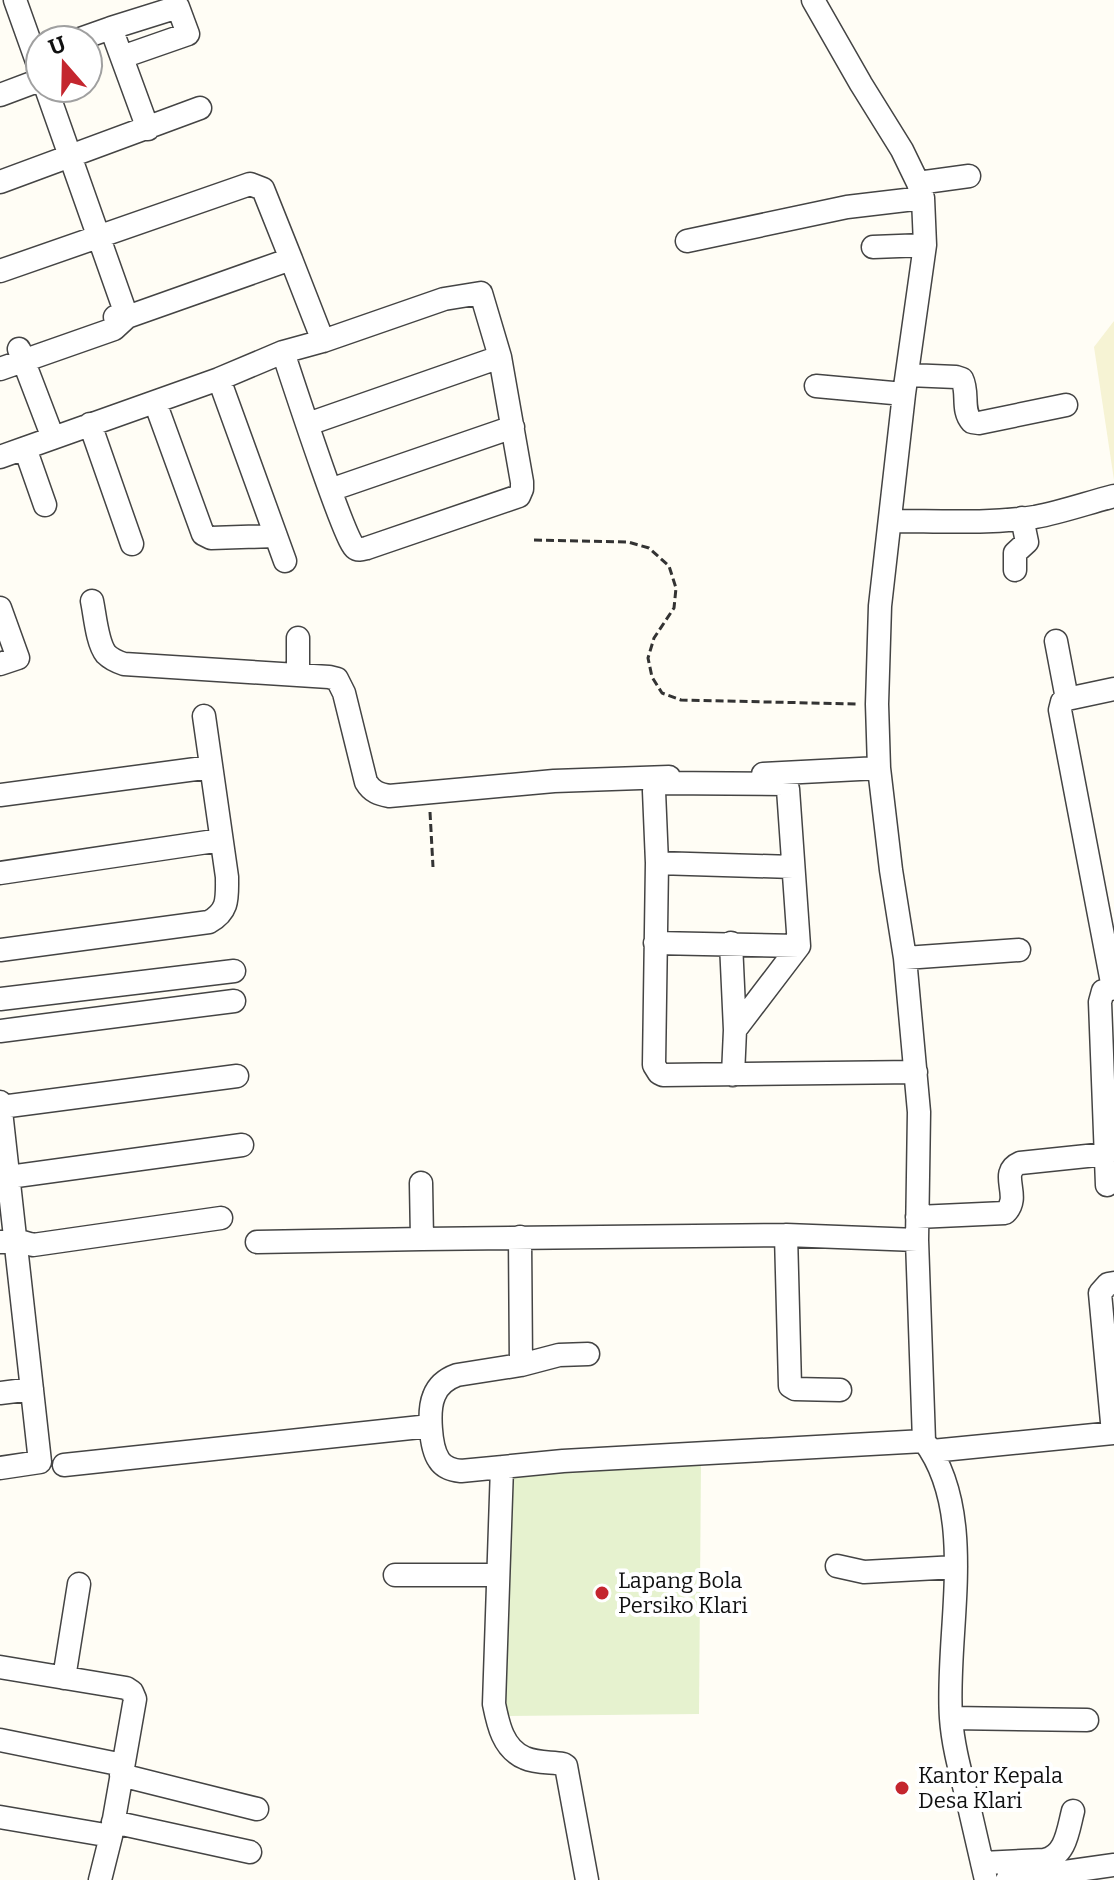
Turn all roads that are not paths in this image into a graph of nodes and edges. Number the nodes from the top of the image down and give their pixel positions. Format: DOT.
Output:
graph roads {
  1 [pos="813,0"];
  2 [pos="10,5"];
  3 [pos="111,28"];
  4 [pos="104,30"];
  5 [pos="24,32"];
  6 [pos="122,57"];
  7 [pos="24,86"];
  8 [pos="0,95"];
  9 [pos="52,104"];
  10 [pos="200,108"];
  11 [pos="148,129"];
  12 [pos="70,156"];
  13 [pos="969,176"];
  14 [pos="0,182"];
  15 [pos="920,191"];
  16 [pos="98,238"];
  17 [pos="687,241"];
  18 [pos="925,245"];
  19 [pos="873,247"];
  20 [pos="291,259"];
  21 [pos="0,271"];
  22 [pos="127,317"];
  23 [pos="323,341"];
  24 [pos="283,352"];
  25 [pos="14,355"];
  26 [pos="500,357"];
  27 [pos="0,369"];
  28 [pos="219,379"];
  29 [pos="906,384"];
  30 [pos="816,386"];
  31 [pos="155,402"];
  32 [pos="1066,405"];
  33 [pos="90,424"];
  34 [pos="308,424"];
  35 [pos="513,427"];
  36 [pos="53,438"];
  37 [pos="25,448"];
  38 [pos="0,457"];
  39 [pos="330,490"];
  40 [pos="1114,496"];
  41 [pos="45,505"];
  42 [pos="1022,518"];
  43 [pos="891,521"];
  44 [pos="275,536"];
  45 [pos="132,544"];
  46 [pos="285,561"];
  47 [pos="1015,570"];
  48 [pos="92,601"];
  49 [pos="0,608"];
  50 [pos="298,638"];
  51 [pos="1056,641"];
  52 [pos="0,664"];
  53 [pos="298,675"];
  54 [pos="1114,689"];
  55 [pos="1067,699"];
  56 [pos="204,716"];
  57 [pos="211,767"];
  58 [pos="879,768"];
  59 [pos="658,780"];
  60 [pos="0,795"];
  61 [pos="221,840"];
  62 [pos="657,863"];
  63 [pos="793,867"];
  64 [pos="0,873"];
  65 [pos="655,943"];
  66 [pos="731,943"];
  67 [pos="799,946"];
  68 [pos="0,950"];
  69 [pos="1019,950"];
  70 [pos="905,958"];
  71 [pos="234,971"];
  72 [pos="1114,988"];
  73 [pos="0,999"];
  74 [pos="234,1001"];
  75 [pos="735,1030"];
  76 [pos="0,1031"];
  77 [pos="916,1072"];
  78 [pos="733,1075"];
  79 [pos="237,1076"];
  80 [pos="0,1104"];
  81 [pos="242,1145"];
  82 [pos="1106,1154"];
  83 [pos="9,1177"];
  84 [pos="421,1183"];
  85 [pos="1107,1185"];
  86 [pos="221,1218"];
  87 [pos="917,1228"];
  88 [pos="786,1235"];
  89 [pos="520,1237"];
  90 [pos="422,1239"];
  91 [pos="8,1241"];
  92 [pos="257,1242"];
  93 [pos="1114,1283"];
  94 [pos="588,1354"];
  95 [pos="521,1365"];
  96 [pos="32,1389"];
  97 [pos="840,1390"];
  98 [pos="0,1393"];
  99 [pos="430,1426"];
  100 [pos="1114,1433"];
  101 [pos="928,1446"];
  102 [pos="64,1465"];
  103 [pos="502,1467"];
  104 [pos="0,1468"];
  105 [pos="837,1566"];
  106 [pos="956,1567"];
  107 [pos="395,1575"];
  108 [pos="497,1575"];
  109 [pos="79,1584"];
  110 [pos="0,1667"];
  111 [pos="64,1678"];
  112 [pos="951,1718"];
  113 [pos="1087,1720"];
  114 [pos="0,1740"];
  115 [pos="122,1770"];
  116 [pos="257,1809"];
  117 [pos="1073,1811"];
  118 [pos="0,1817"];
  119 [pos="112,1829"];
  120 [pos="250,1852"];
  121 [pos="1114,1865"];
  122 [pos="984,1872"];
  123 [pos="100,1880"];
  124 [pos="110,1880"];
  125 [pos="117,1880"];
  126 [pos="587,1880"];
  127 [pos="1007,1880"];
  1 -- 15 [label="street"];
  2 -- 5 [label="street"];
  3 -- 4 [label="street"];
  3 -- 6 [label="street"];
  3 -- 6 [label="street"];
  6 -- 11 [label="street"];
  7 -- 8 [label="street"];
  9 -- 12 [label="street"];
  10 -- 11 [label="street"];
  11 -- 12 [label="street"];
  12 -- 14 [label="street"];
  12 -- 16 [label="street"];
  13 -- 15 [label="street"];
  15 -- 17 [label="street"];
  15 -- 18 [label="street"];
  16 -- 20 [label="street"];
  16 -- 21 [label="street"];
  16 -- 22 [label="street"];
  18 -- 19 [label="street"];
  18 -- 29 [label="street"];
  20 -- 22 [label="street"];
  20 -- 23 [label="street"];
  22 -- 25 [label="street"];
  23 -- 24 [label="street"];
  23 -- 26 [label="street"];
  24 -- 28 [label="street"];
  24 -- 34 [label="street"];
  25 -- 27 [label="street"];
  25 -- 36 [label="street"];
  26 -- 34 [label="street"];
  26 -- 35 [label="street"];
  28 -- 31 [label="street"];
  28 -- 44 [label="street"];
  29 -- 30 [label="street"];
  29 -- 32 [label="street"];
  29 -- 43 [label="street"];
  31 -- 33 [label="street"];
  31 -- 44 [label="street"];
  33 -- 36 [label="street"];
  33 -- 45 [label="street"];
  34 -- 39 [label="street"];
  35 -- 39 [label="street"];
  35 -- 39 [label="street"];
  36 -- 37 [label="street"];
  37 -- 38 [label="street"];
  37 -- 41 [label="street"];
  40 -- 42 [label="street"];
  42 -- 43 [label="street"];
  42 -- 47 [label="street"];
  43 -- 58 [label="street"];
  44 -- 46 [label="street"];
  48 -- 53 [label="street"];
  49 -- 52 [label="street"];
  50 -- 53 [label="street"];
  51 -- 55 [label="street"];
  53 -- 59 [label="street"];
  54 -- 55 [label="street"];
  55 -- 72 [label="street"];
  56 -- 57 [label="street"];
  57 -- 60 [label="street"];
  57 -- 61 [label="street"];
  58 -- 59 [label="street"];
  58 -- 70 [label="street"];
  59 -- 62 [label="street"];
  59 -- 63 [label="street"];
  61 -- 64 [label="street"];
  61 -- 68 [label="street"];
  62 -- 63 [label="street"];
  62 -- 65 [label="street"];
  63 -- 67 [label="street"];
  65 -- 66 [label="street"];
  65 -- 78 [label="street"];
  66 -- 67 [label="street"];
  66 -- 75 [label="street"];
  67 -- 75 [label="street"];
  69 -- 70 [label="street"];
  70 -- 77 [label="street"];
  71 -- 73 [label="street"];
  72 -- 82 [label="street"];
  74 -- 76 [label="street"];
  75 -- 78 [label="street"];
  77 -- 78 [label="street"];
  77 -- 87 [label="street"];
  79 -- 80 [label="street"];
  80 -- 83 [label="street"];
  81 -- 83 [label="street"];
  82 -- 85 [label="street"];
  82 -- 87 [label="street"];
  83 -- 91 [label="street"];
  84 -- 90 [label="street"];
  86 -- 91 [label="street"];
  87 -- 88 [label="street"];
  87 -- 101 [label="street"];
  88 -- 89 [label="street"];
  88 -- 97 [label="street"];
  89 -- 90 [label="street"];
  89 -- 95 [label="street"];
  90 -- 92 [label="street"];
  91 -- 96 [label="street"];
  93 -- 100 [label="street"];
  94 -- 95 [label="street"];
  95 -- 99 [label="street"];
  96 -- 98 [label="street"];
  96 -- 104 [label="street"];
  99 -- 102 [label="street"];
  99 -- 103 [label="street"];
  100 -- 101 [label="street"];
  101 -- 103 [label="street"];
  101 -- 106 [label="street"];
  103 -- 108 [label="street"];
  105 -- 106 [label="street"];
  106 -- 112 [label="street"];
  107 -- 108 [label="street"];
  108 -- 126 [label="street"];
  109 -- 111 [label="street"];
  110 -- 111 [label="street"];
  111 -- 115 [label="street"];
  112 -- 113 [label="street"];
  112 -- 122 [label="street"];
  114 -- 115 [label="street"];
  115 -- 116 [label="street"];
  115 -- 119 [label="street"];
  117 -- 122 [label="street"];
  118 -- 119 [label="street"];
  119 -- 120 [label="street"];
  119 -- 123 [label="street"];
  121 -- 127 [label="street"];
  124 -- 125 [label="street"];
}
